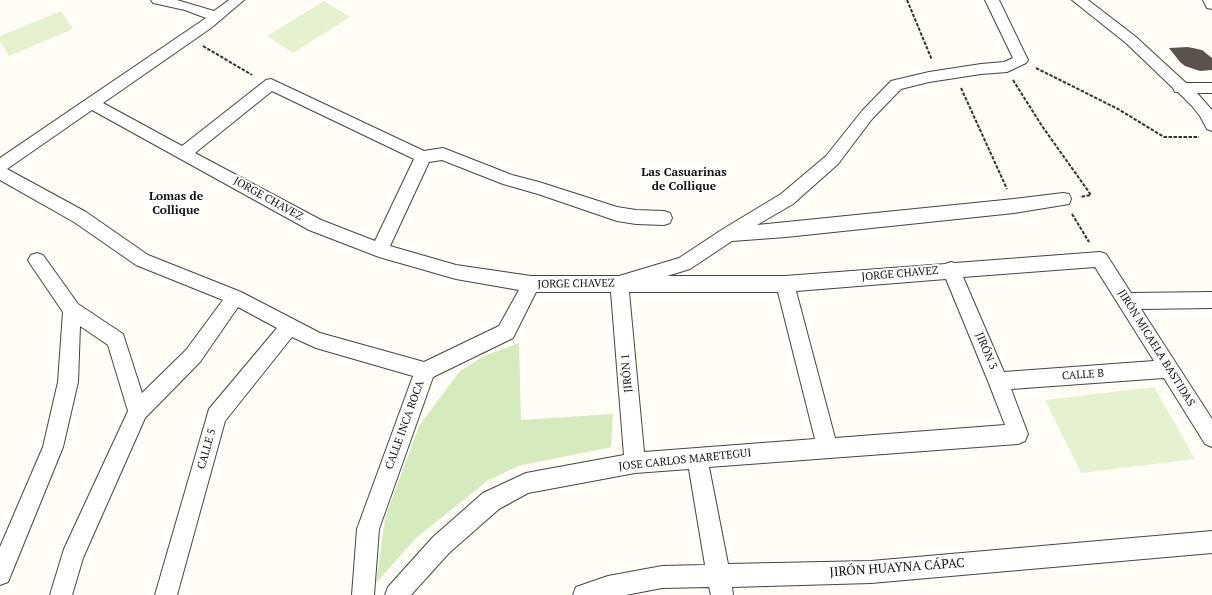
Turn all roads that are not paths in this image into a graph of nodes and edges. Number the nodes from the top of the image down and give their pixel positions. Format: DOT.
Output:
graph roads {
  1 [pos="158,0"];
  2 [pos="237,0"];
  3 [pos="992,0"];
  4 [pos="1079,0"];
  5 [pos="1210,0"];
  6 [pos="1212,5"];
  7 [pos="216,17"];
  8 [pos="1180,88"];
  9 [pos="1212,88"];
  10 [pos="91,103"];
  11 [pos="1209,131"];
  12 [pos="184,153"];
  13 [pos="422,157"];
  14 [pos="0,166"];
  15 [pos="0,173"];
  16 [pos="1063,199"];
  17 [pos="664,218"];
  18 [pos="728,234"];
  19 [pos="379,250"];
  20 [pos="1100,258"];
  21 [pos="37,260"];
  22 [pos="951,269"];
  23 [pos="531,284"];
  24 [pos="619,284"];
  25 [pos="785,284"];
  26 [pos="236,297"];
  27 [pos="1212,300"];
  28 [pos="1126,301"];
  29 [pos="72,310"];
  30 [pos="290,326"];
  31 [pos="1169,369"];
  32 [pos="425,371"];
  33 [pos="998,381"];
  34 [pos="138,411"];
  35 [pos="1018,434"];
  36 [pos="1212,437"];
  37 [pos="827,448"];
  38 [pos="697,458"];
  39 [pos="635,463"];
  40 [pos="1212,542"];
  41 [pos="0,574"];
  42 [pos="720,585"];
  43 [pos="61,595"];
  44 [pos="166,595"];
  45 [pos="363,595"];
  46 [pos="396,595"];
  47 [pos="584,595"];
  1 -- 7 [label="street"];
  2 -- 7 [label="street"];
  3 -- 18 [label="street"];
  4 -- 8 [label="street"];
  5 -- 6 [label="street"];
  7 -- 10 [label="street"];
  8 -- 9 [label="street"];
  8 -- 11 [label="street"];
  10 -- 12 [label="street, JORGE CHAVEZ"];
  10 -- 14 [label="street"];
  12 -- 13 [label="street"];
  12 -- 19 [label="street, JORGE CHAVEZ"];
  13 -- 17 [label="street"];
  13 -- 19 [label="street"];
  15 -- 26 [label="street"];
  16 -- 18 [label="street"];
  18 -- 24 [label="street"];
  19 -- 23 [label="street, JORGE CHAVEZ"];
  20 -- 22 [label="street, JORGE CHAVEZ"];
  20 -- 28 [label="street, JIRÓN MICAELA BASTIDAS"];
  21 -- 29 [label="street"];
  22 -- 25 [label="street, JORGE CHAVEZ"];
  22 -- 33 [label="street, JIRÓN 3"];
  23 -- 24 [label="street, JORGE CHAVEZ"];
  23 -- 32 [label="street, CALLE INCA ROCA"];
  24 -- 25 [label="street, JORGE CHAVEZ"];
  24 -- 39 [label="street, JIRÓN 1"];
  25 -- 37 [label="street"];
  26 -- 30 [label="street"];
  26 -- 34 [label="street"];
  27 -- 28 [label="street"];
  28 -- 31 [label="street, JIRÓN MICAELA BASTIDAS"];
  29 -- 34 [label="street"];
  29 -- 41 [label="street"];
  30 -- 32 [label="street"];
  30 -- 44 [label="street, CALLE 5"];
  31 -- 33 [label="street, CALLE B"];
  31 -- 36 [label="street, JIRÓN MICAELA BASTIDAS"];
  32 -- 45 [label="street, CALLE INCA ROCA"];
  33 -- 35 [label="street, JIRÓN 3"];
  34 -- 43 [label="street"];
  35 -- 37 [label="street, JOSE CARLOS MARETEGUI"];
  37 -- 38 [label="street, JOSE CARLOS MARETEGUI"];
  38 -- 39 [label="street, JOSE CARLOS MARETEGUI"];
  38 -- 42 [label="street"];
  39 -- 46 [label="street, JOSE CARLOS MARETEGUI"];
  40 -- 42 [label="street, JIRÓN HUAYNA CÁPAC"];
  42 -- 47 [label="street, JIRÓN HUAYNA CÁPAC"];
}
